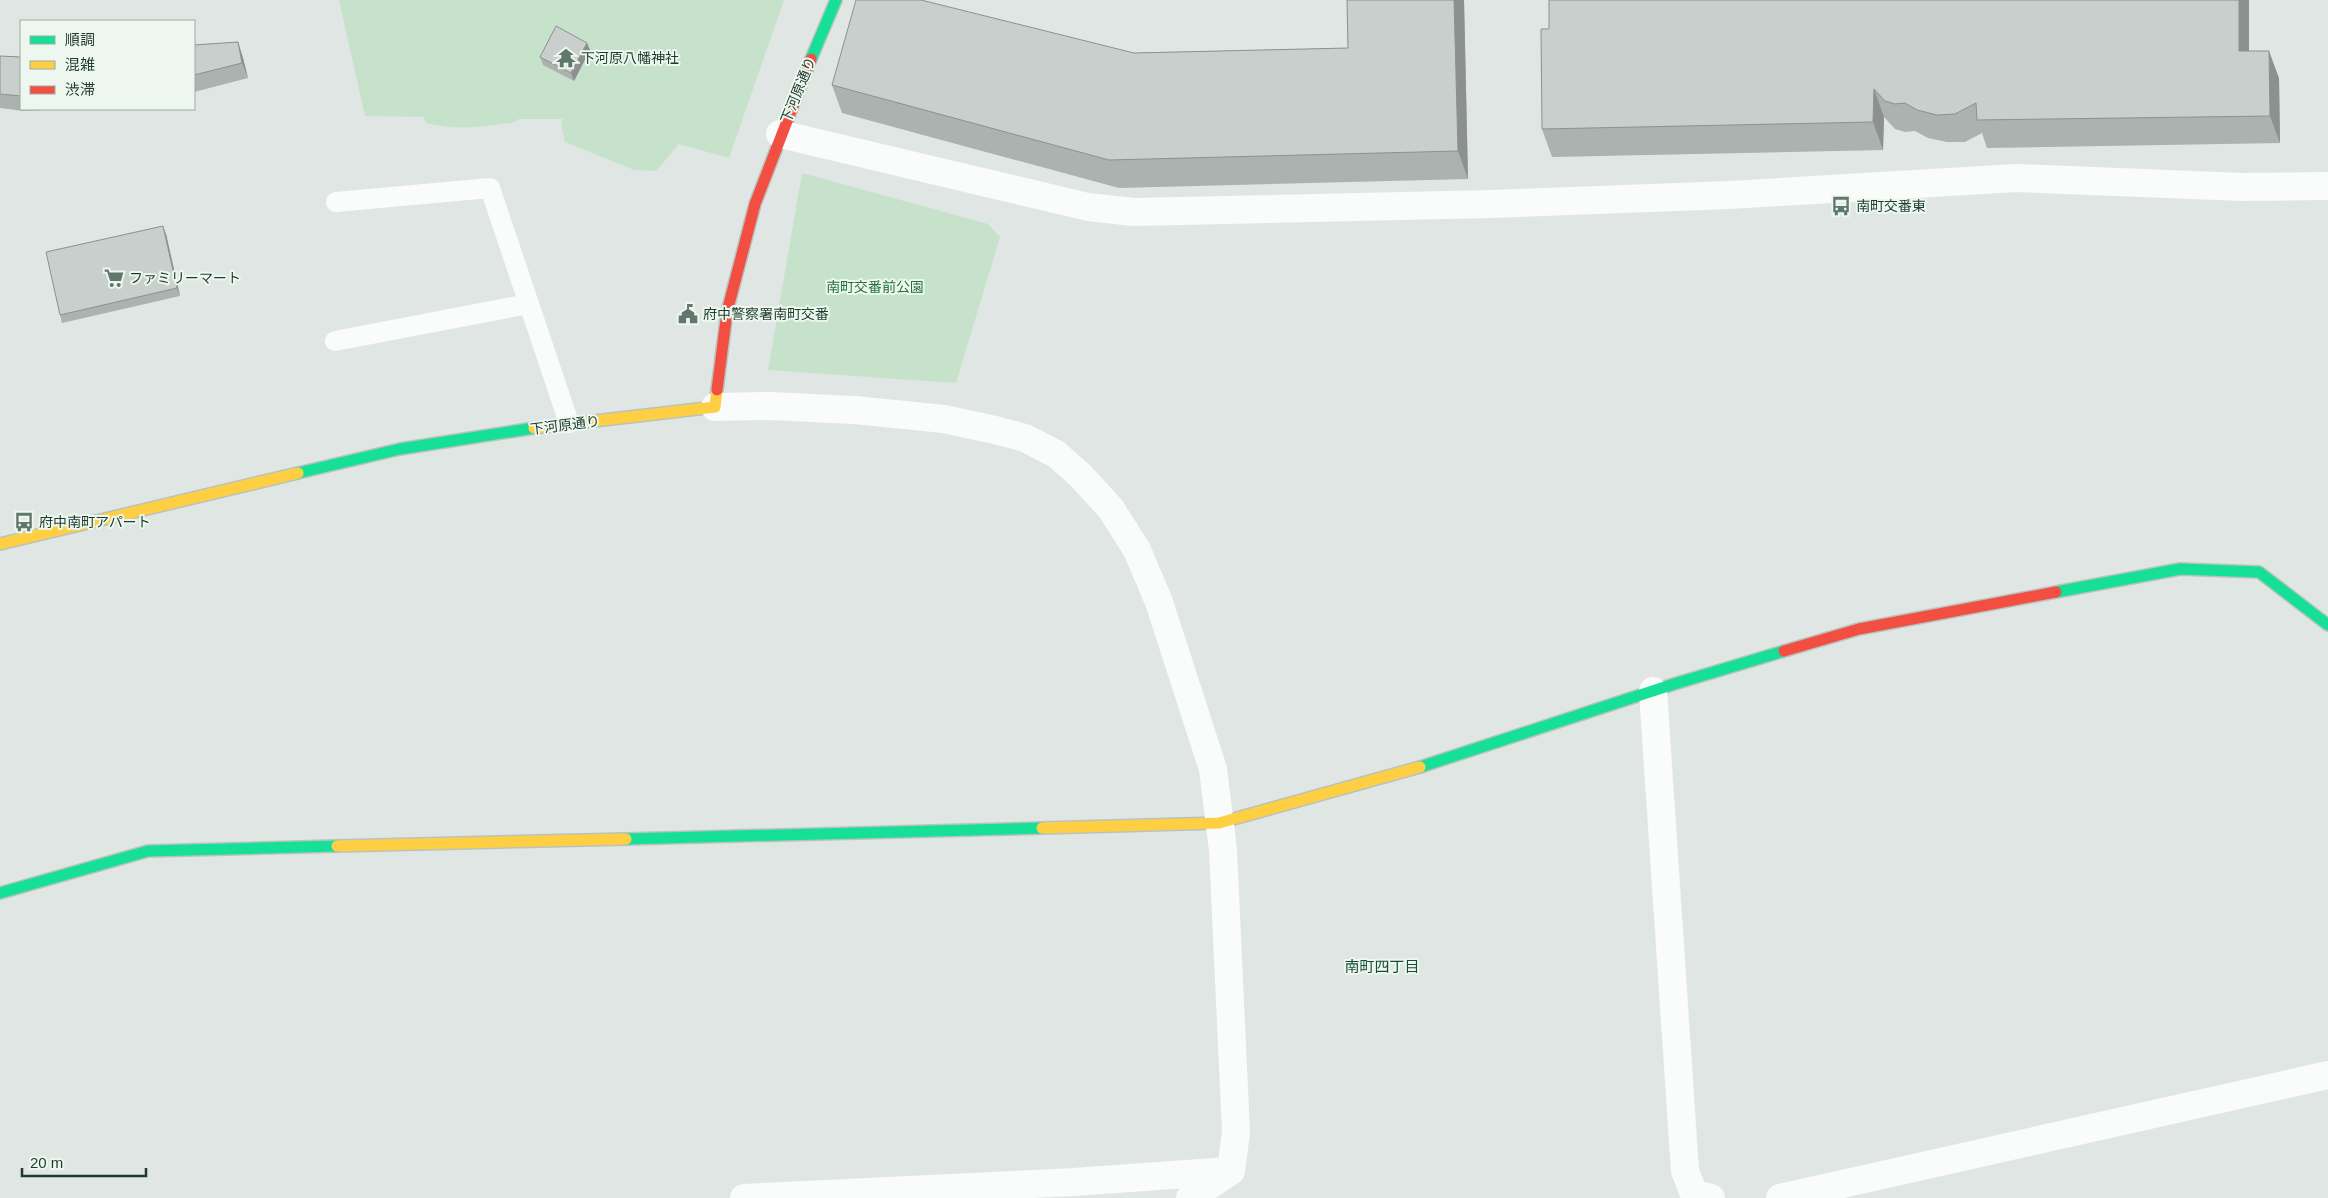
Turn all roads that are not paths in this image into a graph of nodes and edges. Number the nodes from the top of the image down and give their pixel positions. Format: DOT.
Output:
graph roads {
  1 [pos="836,0"];
  2 [pos="780,134"];
  3 [pos="2328,186"];
  4 [pos="336,202"];
  5 [pos="528,304"];
  6 [pos="335,341"];
  7 [pos="715,407"];
  8 [pos="569,424"];
  9 [pos="0,544"];
  10 [pos="2328,625"];
  11 [pos="1653,691"];
  12 [pos="1219,823"];
  13 [pos="0,893"];
  14 [pos="2328,1075"];
  15 [pos="1231,1171"];
  16 [pos="744,1198"];
  17 [pos="1190,1198"];
  18 [pos="1711,1198"];
  19 [pos="1780,1198"];
  1 -- 2 [label="street, 下河原通り"];
  2 -- 3 [label="street"];
  2 -- 7 [label="street, 下河原通り"];
  4 -- 5 [label="lane"];
  5 -- 6 [label="lane"];
  5 -- 8 [label="lane"];
  7 -- 8 [label="street, 下河原通り"];
  7 -- 12 [label="street"];
  8 -- 9 [label="street, 下河原通り"];
  10 -- 11 [label="street"];
  11 -- 12 [label="street"];
  11 -- 18 [label="street"];
  12 -- 13 [label="street"];
  12 -- 15 [label="street"];
  14 -- 19 [label="street"];
  15 -- 16 [label="street"];
  15 -- 17 [label="street"];
}
